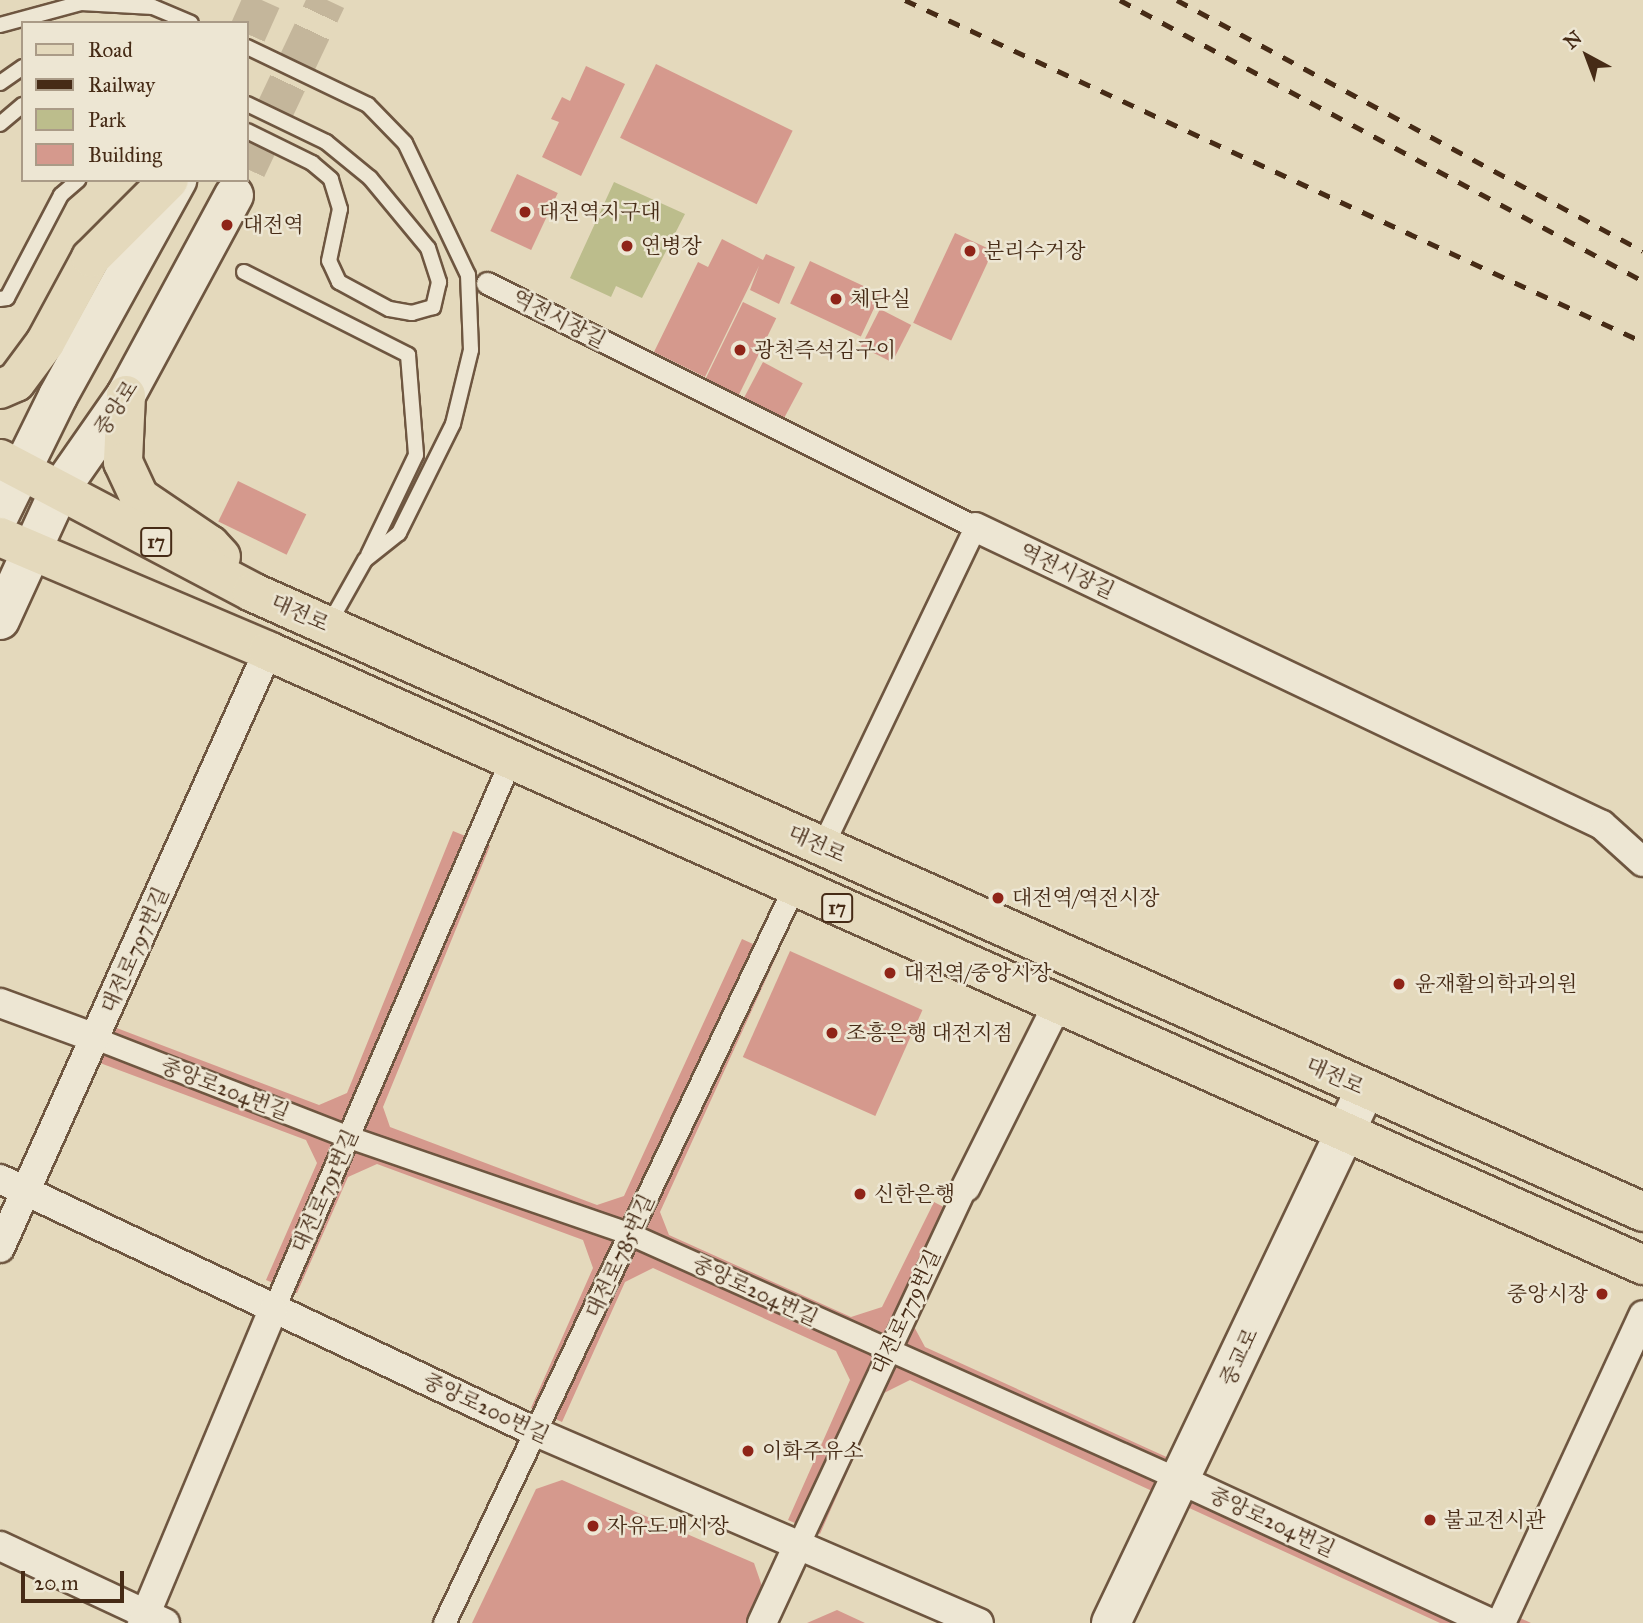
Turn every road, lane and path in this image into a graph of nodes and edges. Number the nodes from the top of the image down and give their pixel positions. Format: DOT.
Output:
graph roads {
  1 [pos="186,21"];
  2 [pos="0,25"];
  3 [pos="248,47"];
  4 [pos="21,68"];
  5 [pos="0,83"];
  6 [pos="248,104"];
  7 [pos="21,107"];
  8 [pos="0,124"];
  9 [pos="248,131"];
  10 [pos="76,182"];
  11 [pos="167,182"];
  12 [pos="176,182"];
  13 [pos="234,195"];
  14 [pos="244,272"];
  15 [pos="487,283"];
  16 [pos="0,299"];
  17 [pos="0,389"];
  18 [pos="126,395"];
  19 [pos="11,465"];
  20 [pos="59,491"];
  21 [pos="0,514"];
  22 [pos="975,527"];
  23 [pos="15,545"];
  24 [pos="365,559"];
  25 [pos="252,592"];
  26 [pos="0,620"];
  27 [pos="329,626"];
  28 [pos="268,651"];
  29 [pos="511,759"];
  30 [pos="822,847"];
  31 [pos="1643,862"];
  32 [pos="793,889"];
  33 [pos="0,1003"];
  34 [pos="1057,1005"];
  35 [pos="95,1038"];
  36 [pos="1365,1090"];
  37 [pos="1344,1135"];
  38 [pos="349,1137"];
  39 [pos="12,1185"];
  40 [pos="966,1187"];
  41 [pos="1643,1212"];
  42 [pos="630,1234"];
  43 [pos="0,1248"];
  44 [pos="1643,1265"];
  45 [pos="273,1310"];
  46 [pos="1643,1315"];
  47 [pos="887,1352"];
  48 [pos="537,1433"];
  49 [pos="1181,1480"];
  50 [pos="799,1543"];
  51 [pos="0,1546"];
  52 [pos="151,1620"];
  53 [pos="444,1623"];
  54 [pos="762,1623"];
  55 [pos="978,1623"];
  56 [pos="1111,1623"];
  57 [pos="1491,1623"];
  58 [pos="1501,1623"];
  1 -- 2 [label="lane"];
  3 -- 24 [label="lane"];
  4 -- 5 [label="lane"];
  6 -- 9 [label="lane"];
  7 -- 8 [label="lane"];
  10 -- 16 [label="lane"];
  11 -- 17 [label="main road"];
  12 -- 19 [label="main road"];
  13 -- 18 [label="main road, 중앙로"];
  14 -- 24 [label="lane"];
  15 -- 22 [label="street, 역전시장길"];
  18 -- 20 [label="main road, 중앙로"];
  18 -- 25 [label="main road"];
  19 -- 20 [label="main road, 대전로 / 17"];
  19 -- 21 [label="main road"];
  20 -- 23 [label="main road, 중앙로"];
  20 -- 25 [label="main road, 대전로 / 17"];
  22 -- 30 [label="street"];
  22 -- 31 [label="street, 역전시장길"];
  23 -- 26 [label="main road, 중앙로"];
  23 -- 28 [label="main road, 17"];
  24 -- 27 [label="lane"];
  25 -- 27 [label="main road, 대전로 / 17"];
  27 -- 30 [label="main road, 대전로 / 17"];
  28 -- 29 [label="main road, 17"];
  28 -- 35 [label="street, 대전로797번길"];
  29 -- 32 [label="main road, 17"];
  29 -- 38 [label="street, 대전로791번길"];
  30 -- 36 [label="main road, 대전로 / 17"];
  32 -- 34 [label="main road, 17"];
  32 -- 42 [label="street, 대전로785번길"];
  33 -- 35 [label="street, 중앙로204번길"];
  34 -- 37 [label="main road, 17"];
  34 -- 40 [label="street, 대전로779번길"];
  35 -- 38 [label="street, 중앙로204번길"];
  35 -- 39 [label="street, 대전로797번길"];
  36 -- 37 [label="main road, 중교로"];
  36 -- 41 [label="main road, 대전로 / 17"];
  37 -- 44 [label="main road, 17"];
  37 -- 49 [label="main road, 중교로"];
  38 -- 42 [label="street, 중앙로204번길"];
  38 -- 45 [label="street, 대전로791번길"];
  39 -- 43 [label="street, 대전로797번길"];
  39 -- 45 [label="street, 중앙로200번길"];
  40 -- 47 [label="street, 대전로779번길"];
  42 -- 47 [label="street, 중앙로204번길"];
  42 -- 48 [label="street, 대전로785번길"];
  45 -- 48 [label="street, 중앙로200번길"];
  45 -- 52 [label="street, 대전로791번길"];
  46 -- 58 [label="street"];
  47 -- 49 [label="street, 중앙로204번길"];
  47 -- 50 [label="street, 대전로779번길"];
  48 -- 50 [label="street, 중앙로200번길"];
  48 -- 53 [label="street, 대전로785번길"];
  49 -- 56 [label="main road, 중교로"];
  49 -- 57 [label="street, 중앙로204번길"];
  50 -- 54 [label="street, 대전로779번길"];
  50 -- 55 [label="street, 중앙로200번길"];
  51 -- 52 [label="street"];
}
